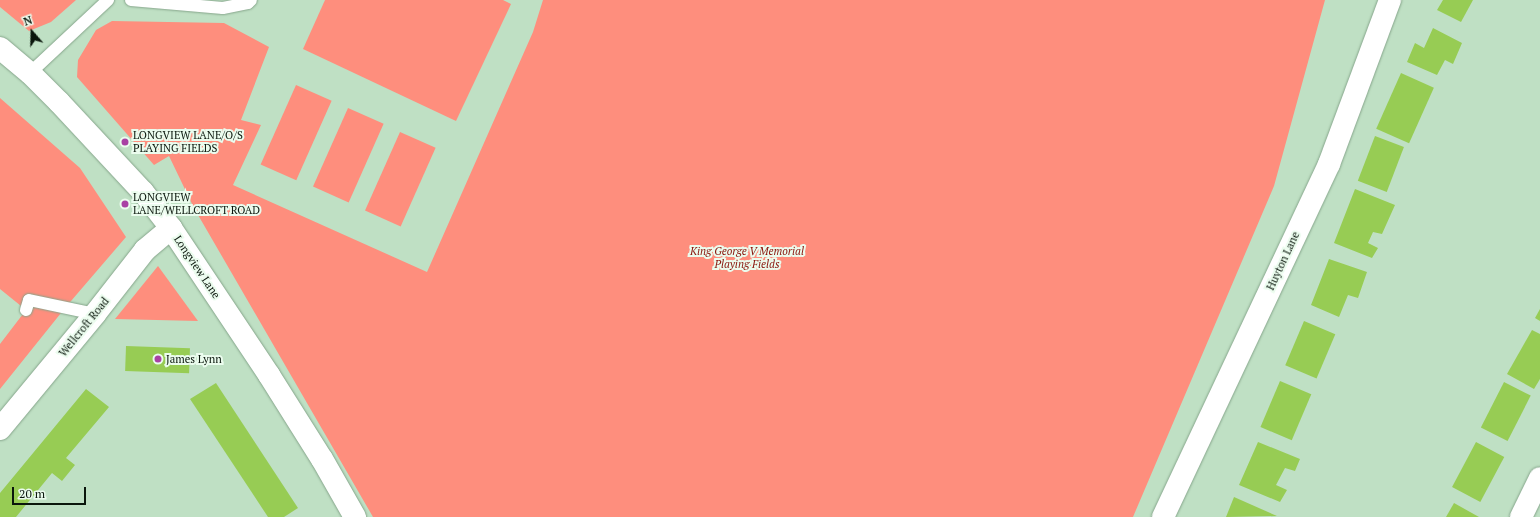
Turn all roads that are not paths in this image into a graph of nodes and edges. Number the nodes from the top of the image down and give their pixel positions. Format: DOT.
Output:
graph roads {
  1 [pos="108,0"];
  2 [pos="131,0"];
  3 [pos="251,0"];
  4 [pos="1390,0"];
  5 [pos="0,48"];
  6 [pos="30,73"];
  7 [pos="171,228"];
  8 [pos="26,310"];
  9 [pos="96,314"];
  10 [pos="2,424"];
  11 [pos="1540,478"];
  12 [pos="355,517"];
  13 [pos="1163,517"];
  14 [pos="1521,517"];
  1 -- 6 [label="lane"];
  2 -- 3 [label="lane"];
  4 -- 13 [label="street, Huyton Lane"];
  5 -- 6 [label="street, Longview Lane"];
  6 -- 7 [label="street, Longview Lane"];
  7 -- 9 [label="street, Wellcroft Road"];
  7 -- 12 [label="street, Longview Lane"];
  8 -- 9 [label="lane"];
  9 -- 10 [label="street, Wellcroft Road"];
  11 -- 14 [label="street"];
}
